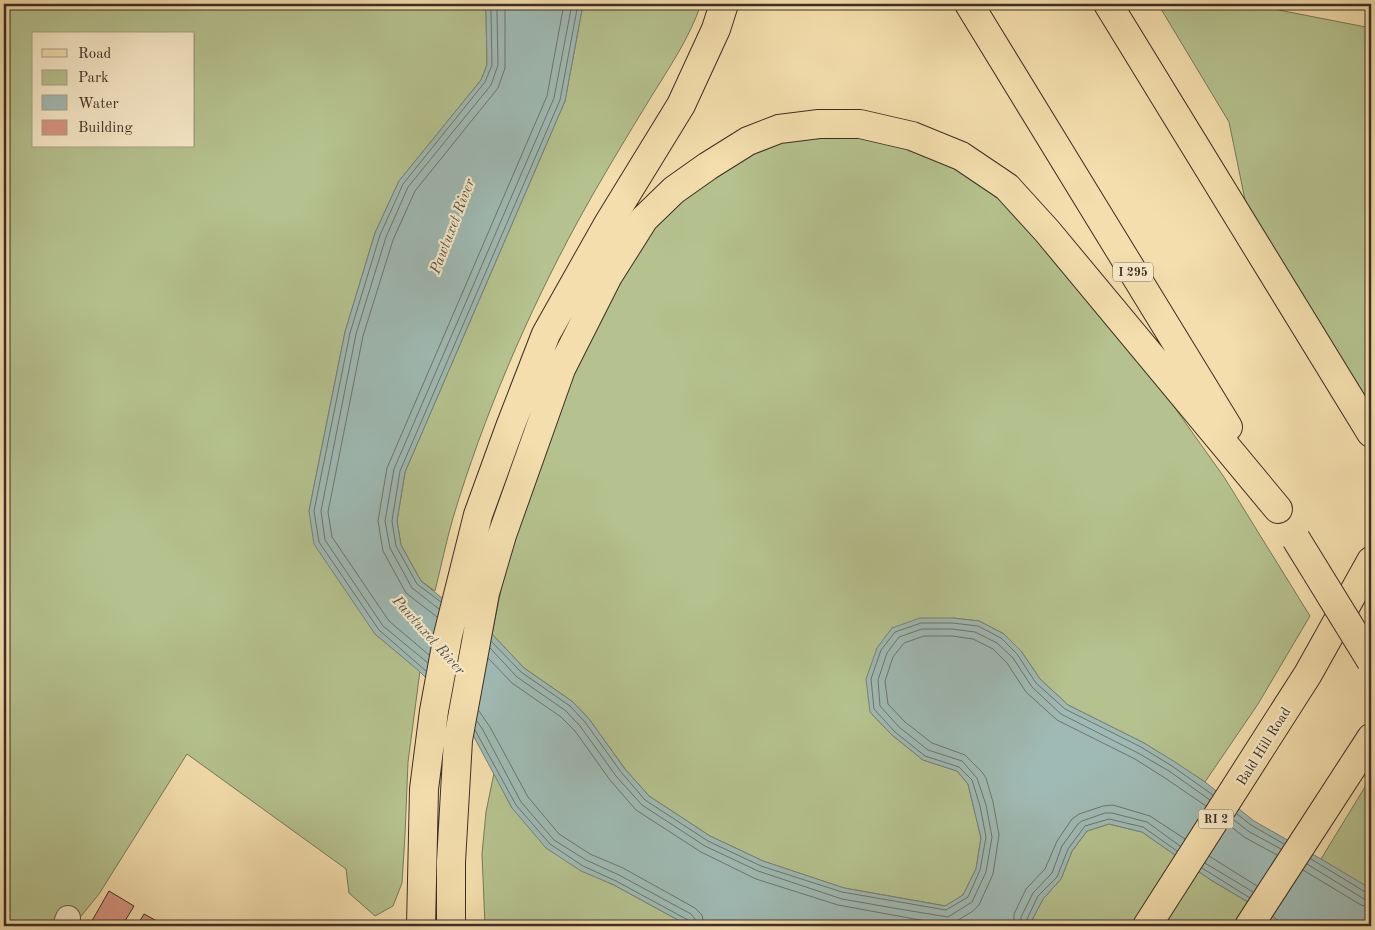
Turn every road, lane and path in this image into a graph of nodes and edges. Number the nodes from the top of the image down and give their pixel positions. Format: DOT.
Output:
graph roads {
  1 [pos="724,4"];
  2 [pos="969,4"];
  3 [pos="1108,4"];
  4 [pos="1348,395"];
  5 [pos="1371,423"];
  6 [pos="1371,433"];
  7 [pos="1278,509"];
  8 [pos="1371,561"];
  9 [pos="1371,661"];
  10 [pos="1371,738"];
  11 [pos="421,926"];
  12 [pos="452,926"];
  13 [pos="1147,926"];
  14 [pos="1249,926"];
  1 -- 11 [label="main road"];
  2 -- 7 [label="main road, I 295"];
  3 -- 4 [label="main road"];
  4 -- 5 [label="main road"];
  4 -- 6 [label="main road"];
  7 -- 9 [label="main road, I 295, bridge"];
  7 -- 12 [label="main road"];
  8 -- 13 [label="main road, Bald Hill Road / RI 2"];
  10 -- 14 [label="main road"];
}
